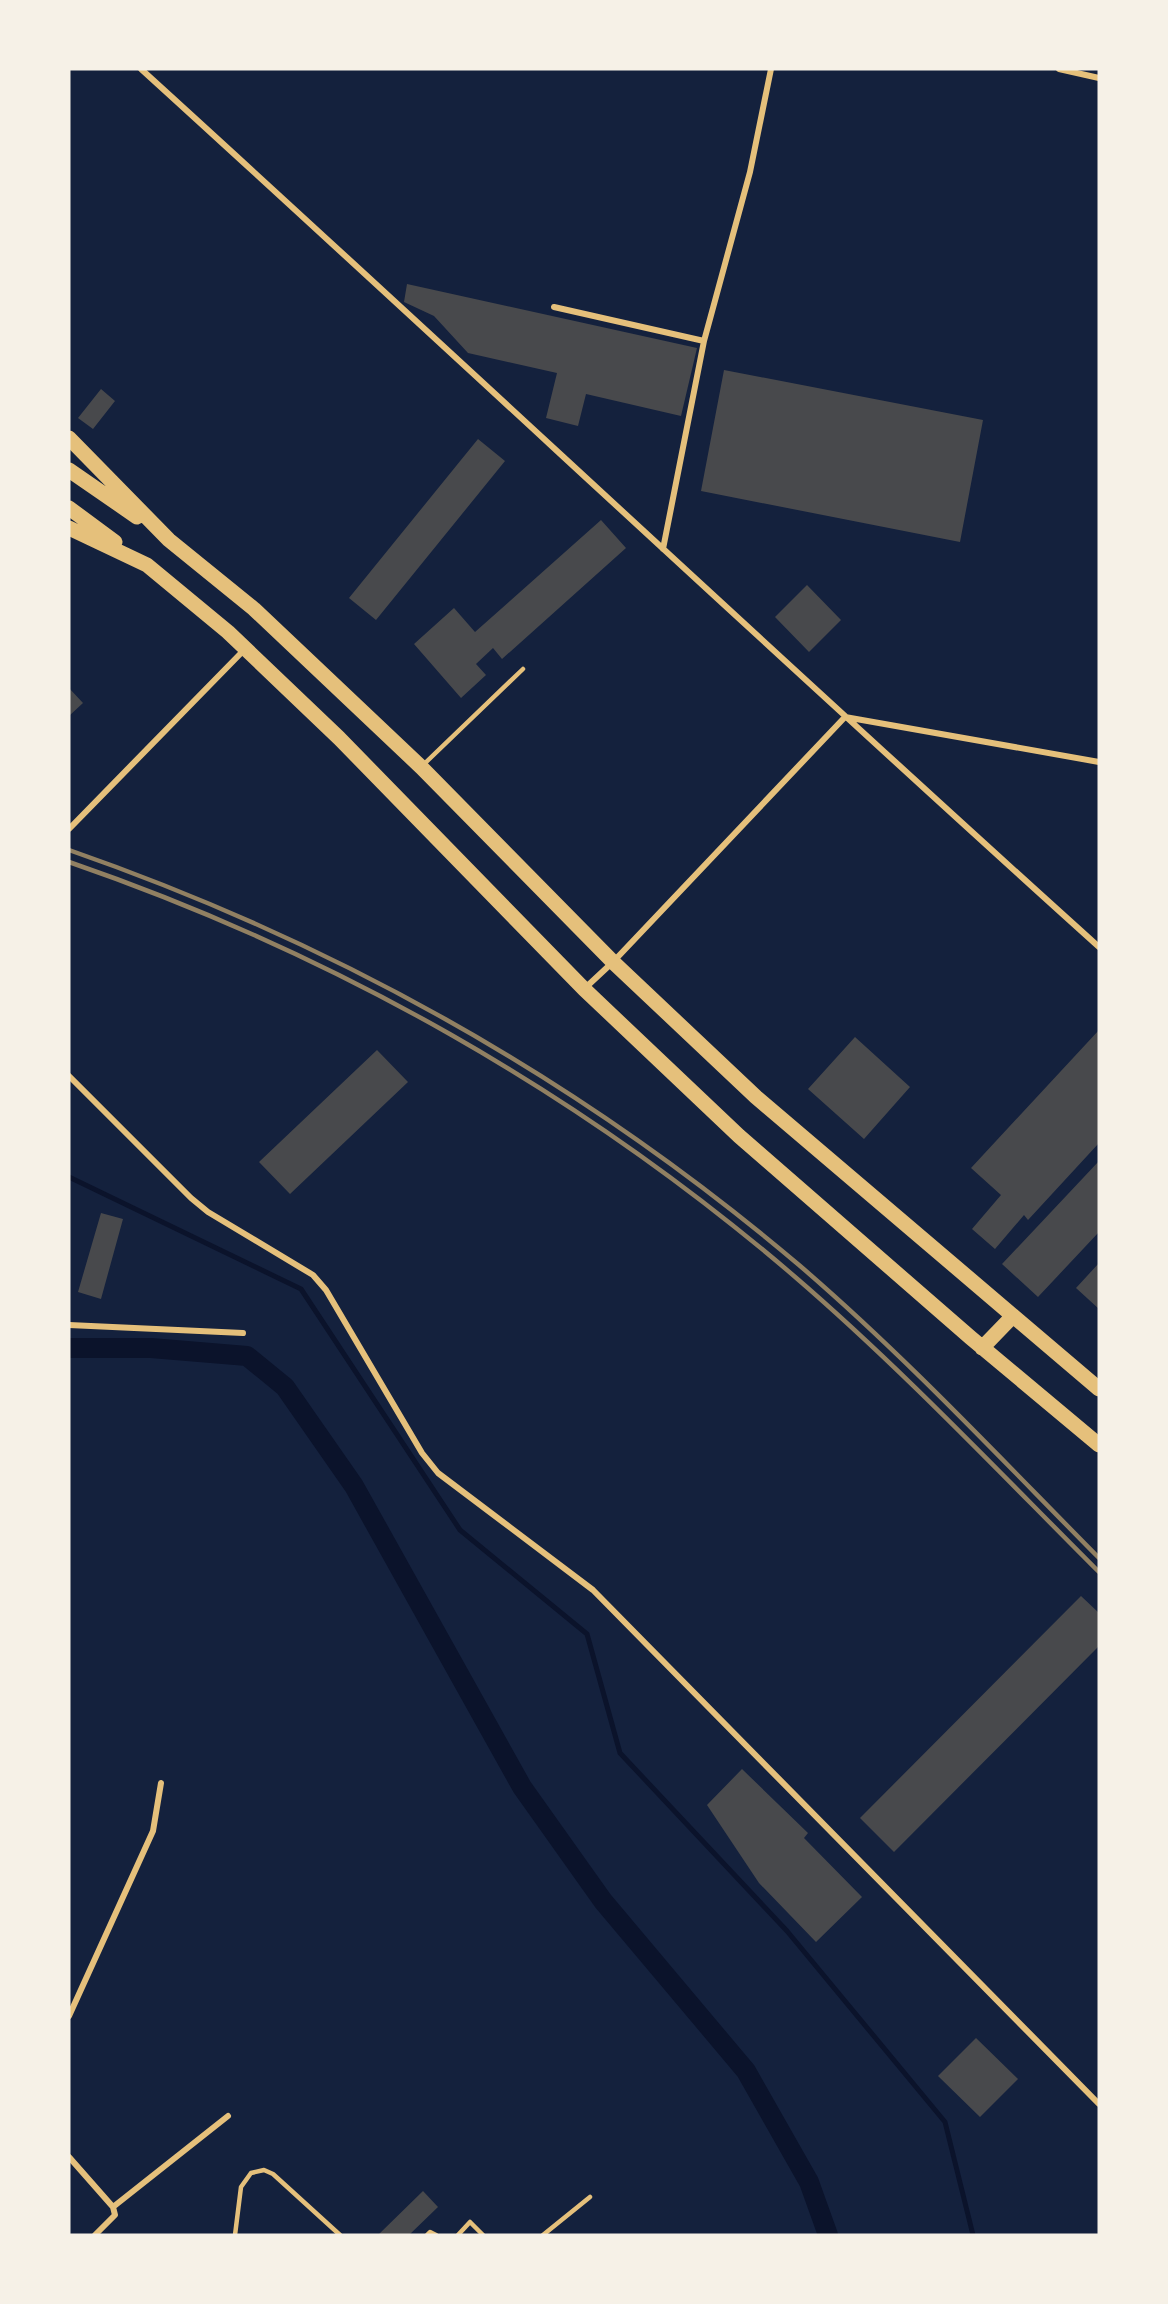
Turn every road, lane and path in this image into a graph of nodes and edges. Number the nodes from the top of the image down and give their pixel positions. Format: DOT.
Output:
graph roads {
  1 [pos="141,69"];
  2 [pos="771,69"];
  3 [pos="1059,69"];
  4 [pos="1099,78"];
  5 [pos="554,307"];
  6 [pos="704,340"];
  7 [pos="69,438"];
  8 [pos="69,470"];
  9 [pos="69,508"];
  10 [pos="69,528"];
  11 [pos="169,540"];
  12 [pos="663,549"];
  13 [pos="147,565"];
  14 [pos="246,649"];
  15 [pos="523,669"];
  16 [pos="845,717"];
  17 [pos="1099,762"];
  18 [pos="421,767"];
  19 [pos="69,829"];
  20 [pos="1099,947"];
  21 [pos="613,962"];
  22 [pos="584,989"];
  23 [pos="69,1076"];
  24 [pos="1013,1317"];
  25 [pos="69,1325"];
  26 [pos="243,1333"];
  27 [pos="982,1347"];
  28 [pos="1099,1389"];
  29 [pos="1099,1445"];
  30 [pos="161,1783"];
  31 [pos="69,2016"];
  32 [pos="1099,2104"];
  33 [pos="228,2116"];
  34 [pos="69,2157"];
  35 [pos="590,2197"];
  36 [pos="113,2207"];
  37 [pos="98,2234"];
  38 [pos="235,2235"];
  39 [pos="340,2235"];
  40 [pos="427,2235"];
  41 [pos="436,2235"];
  42 [pos="458,2235"];
  43 [pos="483,2235"];
  44 [pos="543,2235"];
  1 -- 12 [label="street"];
  2 -- 6 [label="street"];
  3 -- 4 [label="street"];
  5 -- 6 [label="street"];
  6 -- 12 [label="street"];
  7 -- 11 [label="main road"];
  8 -- 11 [label="main road"];
  9 -- 13 [label="main road"];
  10 -- 13 [label="main road"];
  11 -- 18 [label="main road"];
  12 -- 16 [label="street"];
  13 -- 14 [label="main road"];
  14 -- 19 [label="street"];
  14 -- 22 [label="main road"];
  15 -- 18 [label="lane"];
  16 -- 17 [label="street"];
  16 -- 20 [label="street"];
  16 -- 21 [label="street"];
  18 -- 21 [label="main road"];
  21 -- 22 [label="street"];
  21 -- 24 [label="main road"];
  22 -- 27 [label="main road"];
  23 -- 32 [label="street"];
  24 -- 27 [label="main road"];
  24 -- 28 [label="main road"];
  25 -- 26 [label="street"];
  27 -- 29 [label="main road"];
  30 -- 31 [label="street"];
  33 -- 36 [label="street"];
  34 -- 36 [label="street"];
  35 -- 44 [label="lane"];
  36 -- 37 [label="street"];
  38 -- 39 [label="lane"];
  40 -- 41 [label="lane"];
  42 -- 43 [label="lane"];
}
